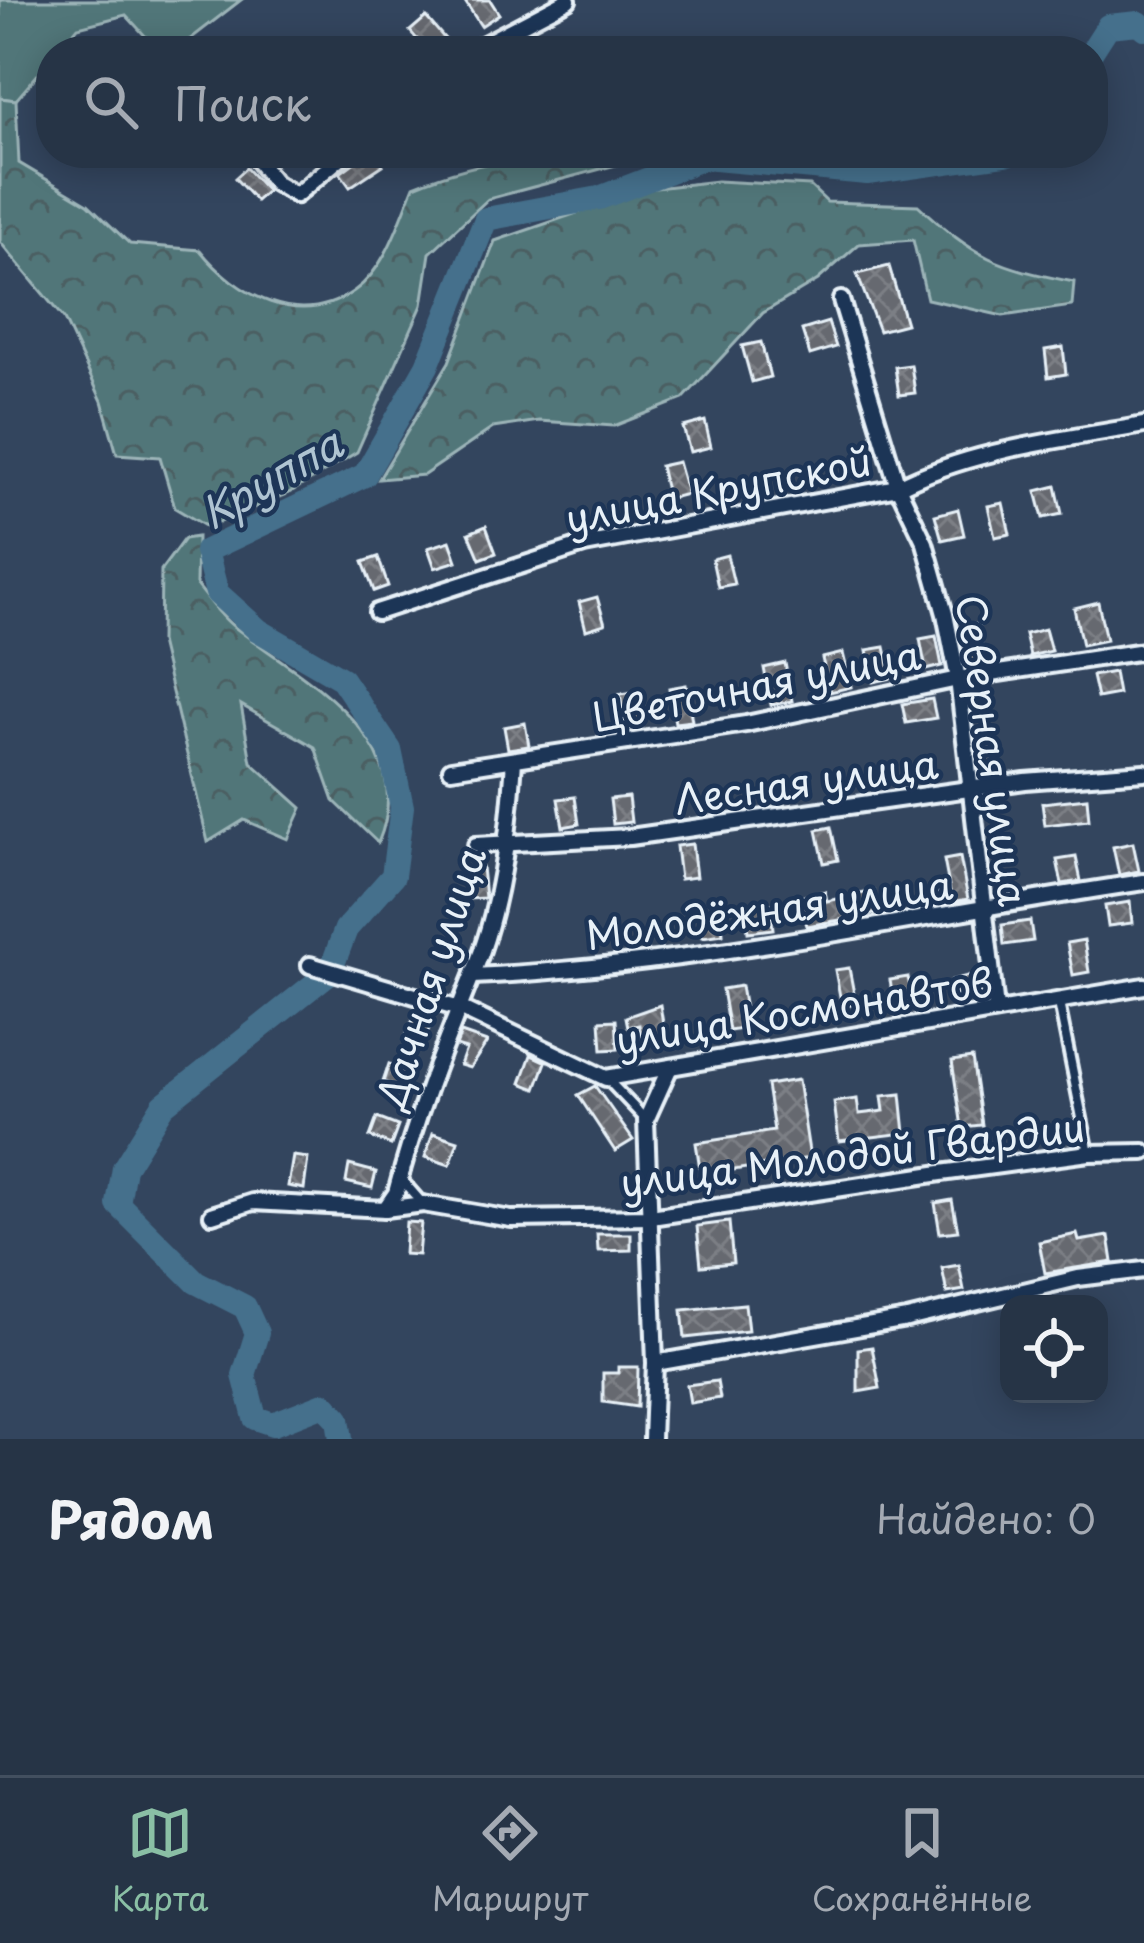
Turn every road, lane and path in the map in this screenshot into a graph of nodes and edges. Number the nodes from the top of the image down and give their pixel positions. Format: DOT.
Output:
graph roads {
  1 [pos="568,0"];
  2 [pos="500,36"];
  3 [pos="264,168"];
  4 [pos="328,168"];
  5 [pos="841,299"];
  6 [pos="1144,425"];
  7 [pos="898,487"];
  8 [pos="377,612"];
  9 [pos="1144,651"];
  10 [pos="958,679"];
  11 [pos="514,760"];
  12 [pos="451,769"];
  13 [pos="1144,772"];
  14 [pos="970,791"];
  15 [pos="508,842"];
  16 [pos="476,844"];
  17 [pos="1144,882"];
  18 [pos="984,910"];
  19 [pos="310,965"];
  20 [pos="473,976"];
  21 [pos="1144,986"];
  22 [pos="1059,1003"];
  23 [pos="456,1008"];
  24 [pos="996,1010"];
  25 [pos="670,1067"];
  26 [pos="606,1078"];
  27 [pos="646,1120"];
  28 [pos="1144,1152"];
  29 [pos="1089,1154"];
  30 [pos="400,1177"];
  31 [pos="423,1204"];
  32 [pos="385,1209"];
  33 [pos="212,1215"];
  34 [pos="651,1217"];
  35 [pos="1144,1270"];
  36 [pos="656,1363"];
  37 [pos="652,1439"];
  1 -- 2 [label="street"];
  3 -- 4 [label="street"];
  5 -- 7 [label="street, Северная улица"];
  6 -- 7 [label="street, улица Крупской"];
  7 -- 8 [label="street, улица Крупской"];
  7 -- 10 [label="street, Северная улица"];
  9 -- 10 [label="street, Цветочная улица"];
  10 -- 11 [label="street, Цветочная улица"];
  10 -- 14 [label="street, Северная улица"];
  11 -- 12 [label="street, Цветочная улица"];
  11 -- 15 [label="street, Дачная улица"];
  13 -- 14 [label="street, Лесная улица"];
  14 -- 15 [label="street, Лесная улица"];
  14 -- 18 [label="street, Северная улица"];
  15 -- 16 [label="street, Лесная улица"];
  15 -- 20 [label="street, Дачная улица"];
  17 -- 18 [label="street, Молодёжная улица"];
  18 -- 20 [label="street, Молодёжная улица"];
  18 -- 24 [label="street, Северная улица"];
  19 -- 23 [label="street, улица Космонавтов"];
  20 -- 23 [label="street, Дачная улица"];
  21 -- 22 [label="street, улица Космонавтов"];
  22 -- 24 [label="street, улица Космонавтов"];
  22 -- 29 [label="lane"];
  23 -- 26 [label="street, улица Космонавтов"];
  23 -- 30 [label="street, Дачная улица"];
  24 -- 25 [label="street, улица Космонавтов"];
  25 -- 26 [label="street, улица Космонавтов"];
  25 -- 27 [label="street"];
  26 -- 27 [label="lane"];
  27 -- 34 [label="street"];
  28 -- 29 [label="street, улица Молодой Гвардии"];
  29 -- 34 [label="street, улица Молодой Гвардии"];
  30 -- 31 [label="lane"];
  30 -- 32 [label="street, Дачная улица"];
  31 -- 32 [label="street, улица Молодой Гвардии"];
  31 -- 34 [label="street, улица Молодой Гвардии"];
  32 -- 33 [label="street, улица Молодой Гвардии"];
  34 -- 36 [label="street"];
  35 -- 36 [label="street"];
  36 -- 37 [label="street"];
}
